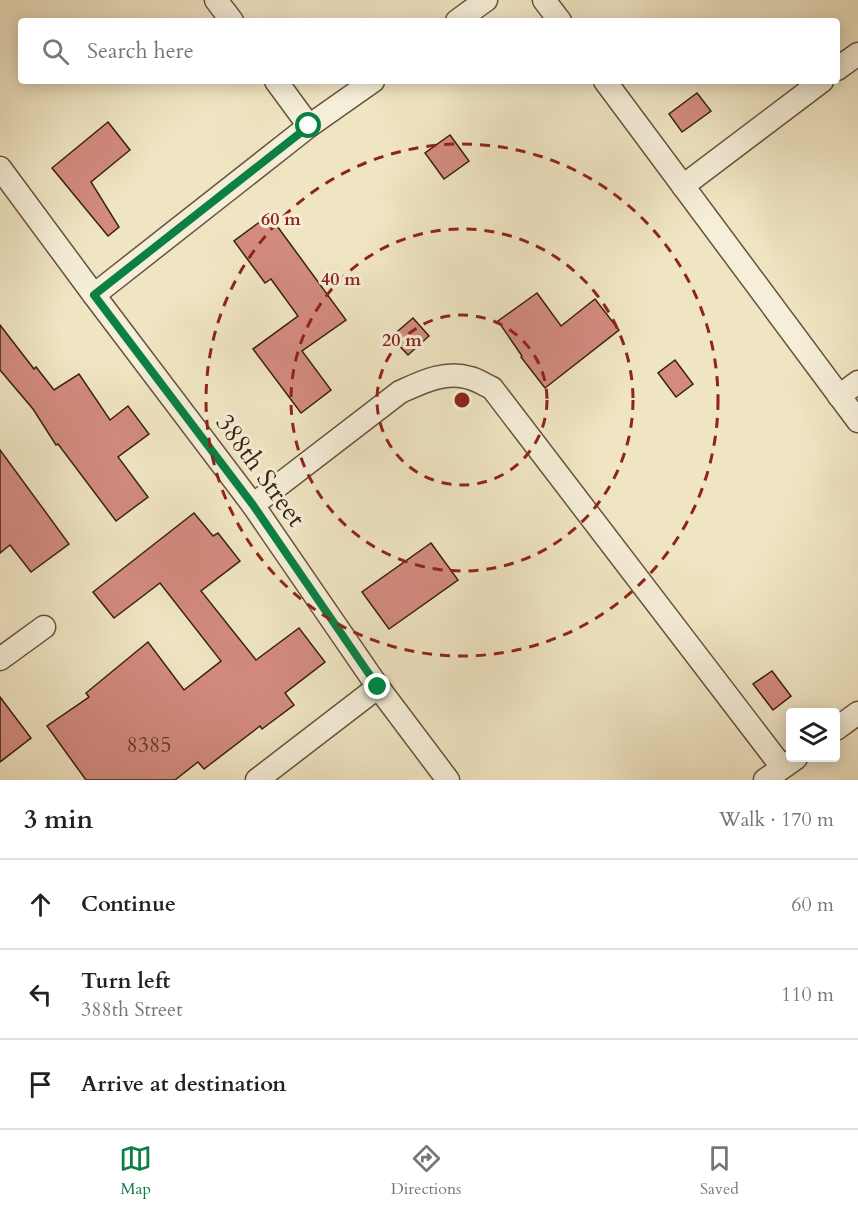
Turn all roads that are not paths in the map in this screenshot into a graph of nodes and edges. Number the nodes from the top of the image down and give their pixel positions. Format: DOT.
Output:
graph roads {
  1 [pos="216,0"];
  2 [pos="486,0"];
  3 [pos="544,0"];
  4 [pos="230,18"];
  5 [pos="461,18"];
  6 [pos="558,18"];
  7 [pos="858,54"];
  8 [pos="840,67"];
  9 [pos="278,84"];
  10 [pos="369,84"];
  11 [pos="607,84"];
  12 [pos="818,84"];
  13 [pos="309,126"];
  14 [pos="0,168"];
  15 [pos="683,186"];
  16 [pos="94,295"];
  17 [pos="858,382"];
  18 [pos="839,396"];
  19 [pos="858,421"];
  20 [pos="253,505"];
  21 [pos="44,627"];
  22 [pos="0,659"];
  23 [pos="378,687"];
  24 [pos="858,713"];
  25 [pos="840,726"];
  26 [pos="781,768"];
  27 [pos="256,780"];
  28 [pos="448,780"];
  1 -- 4 [label="street"];
  2 -- 5 [label="street"];
  3 -- 6 [label="street"];
  7 -- 8 [label="street"];
  9 -- 13 [label="street"];
  10 -- 13 [label="street"];
  11 -- 15 [label="street"];
  12 -- 15 [label="street"];
  13 -- 16 [label="street"];
  14 -- 16 [label="street, 388th Street"];
  15 -- 18 [label="street"];
  16 -- 20 [label="street, 388th Street"];
  17 -- 18 [label="street"];
  18 -- 19 [label="street"];
  20 -- 23 [label="street, 388th Street"];
  20 -- 26 [label="street"];
  21 -- 22 [label="street"];
  23 -- 27 [label="street"];
  23 -- 28 [label="street, 388th Street"];
  24 -- 25 [label="street"];
}
